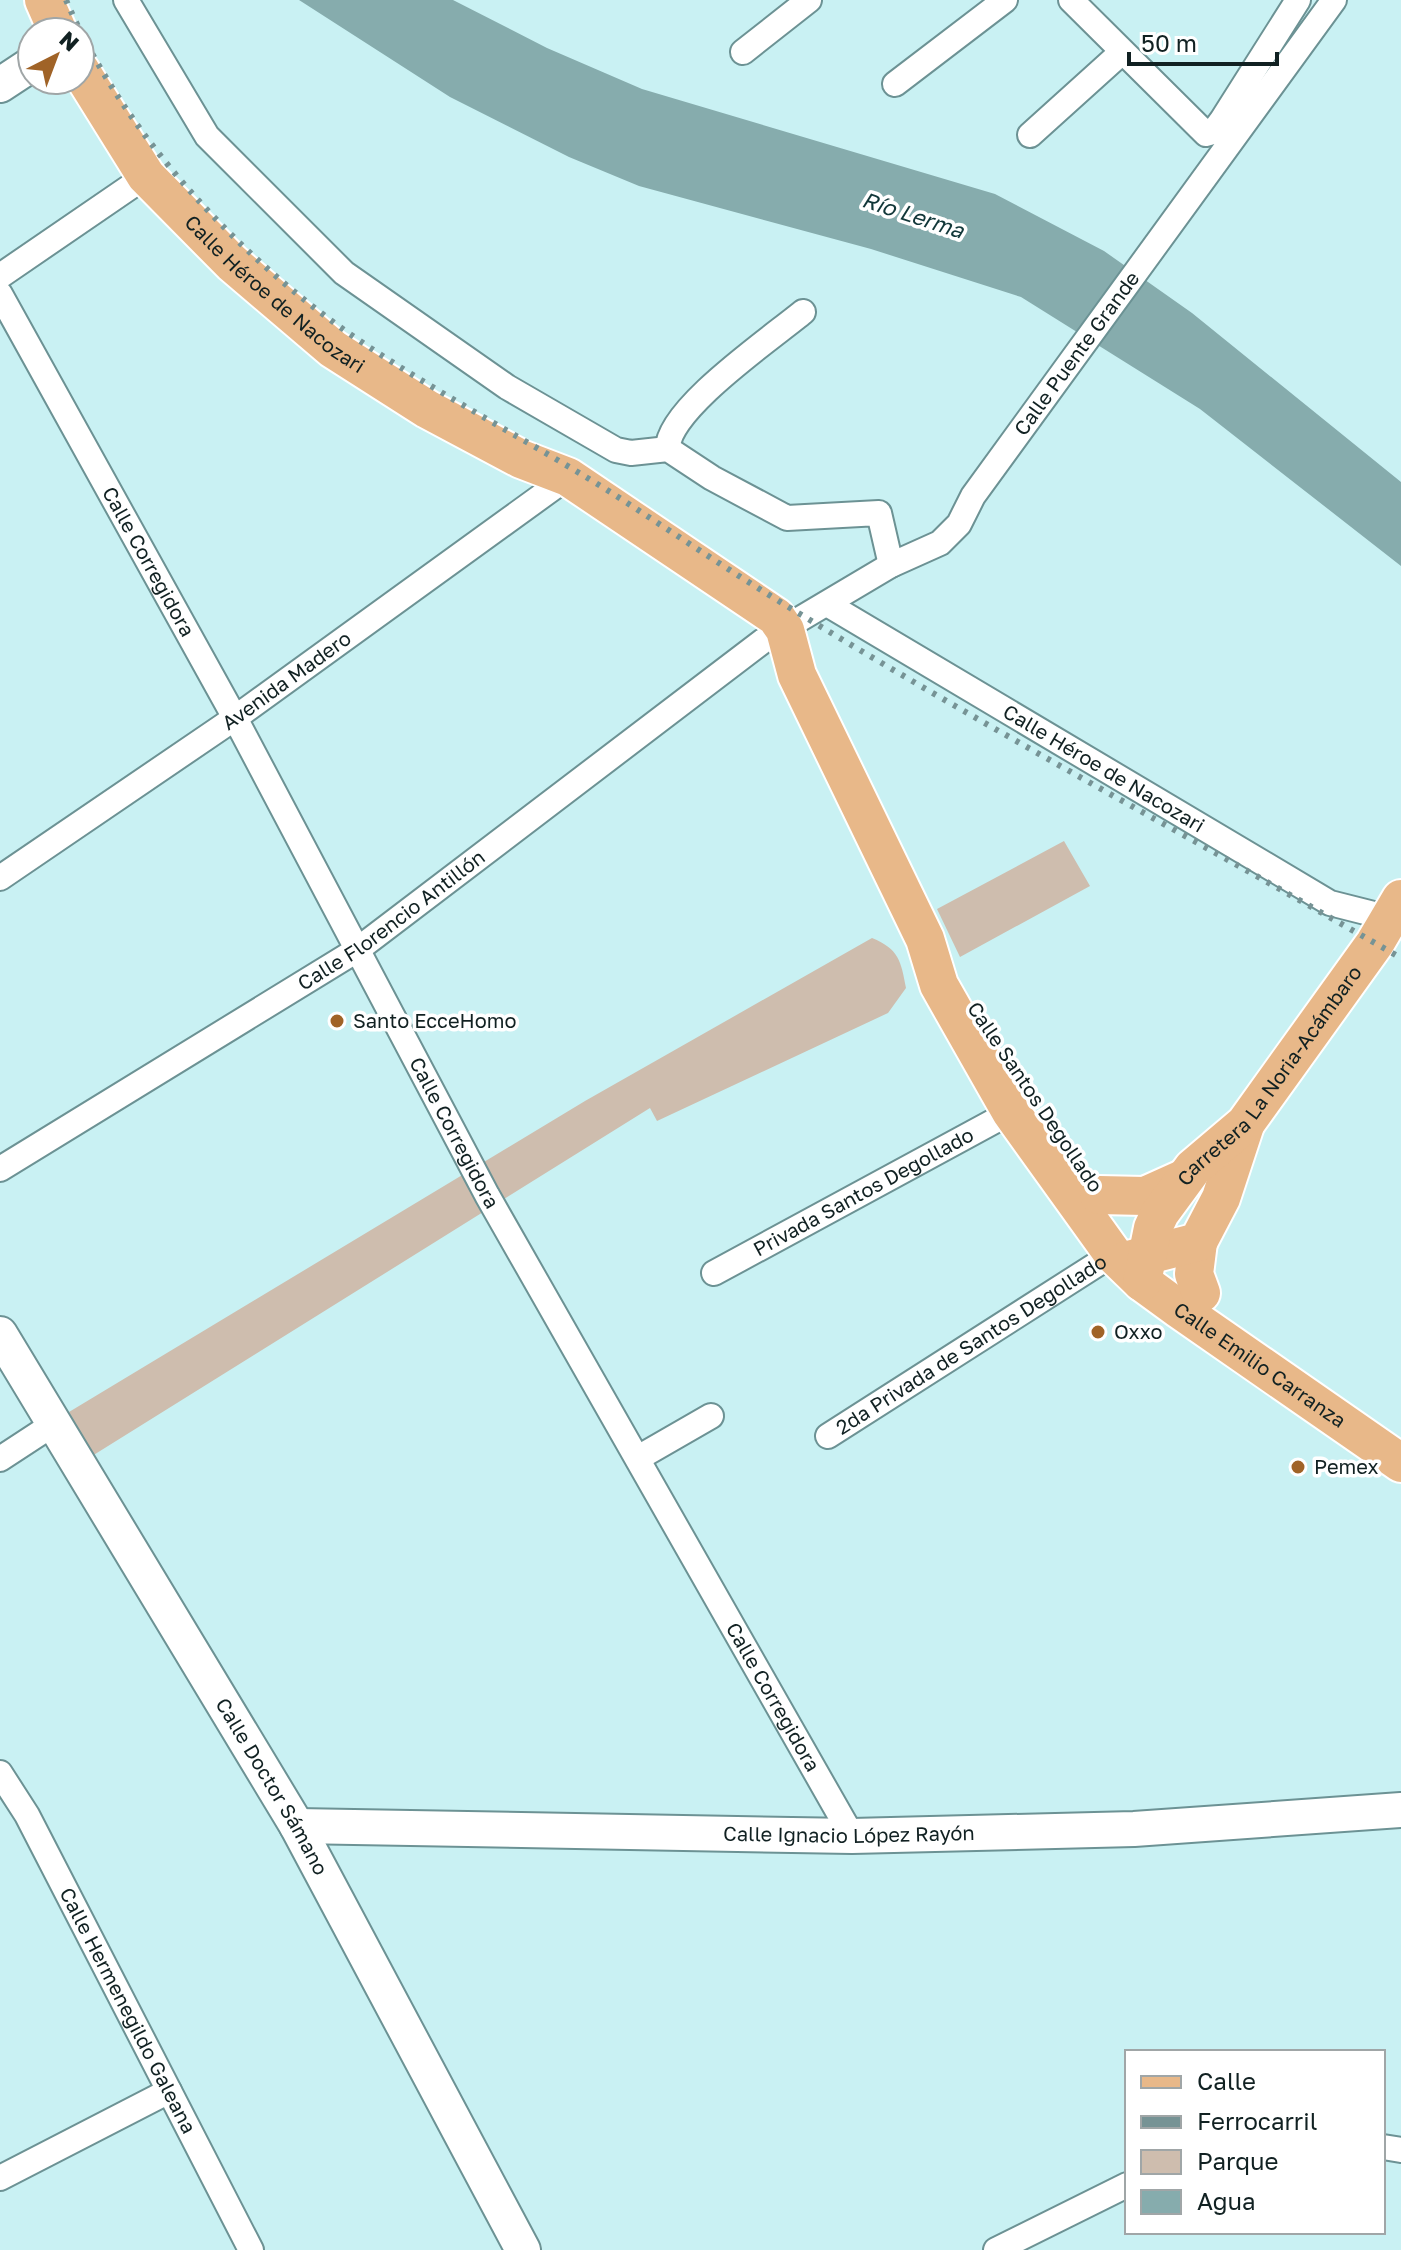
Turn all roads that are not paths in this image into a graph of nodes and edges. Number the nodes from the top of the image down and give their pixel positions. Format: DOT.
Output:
graph roads {
  1 [pos="126,0"];
  2 [pos="809,0"];
  3 [pos="1005,0"];
  4 [pos="1071,0"];
  5 [pos="1298,0"];
  6 [pos="1334,0"];
  7 [pos="743,52"];
  8 [pos="1122,52"];
  9 [pos="895,84"];
  10 [pos="96,96"];
  11 [pos="1030,135"];
  12 [pos="146,176"];
  13 [pos="0,276"];
  14 [pos="0,294"];
  15 [pos="803,312"];
  16 [pos="668,449"];
  17 [pos="560,484"];
  18 [pos="891,565"];
  19 [pos="827,604"];
  20 [pos="774,636"];
  21 [pos="235,718"];
  22 [pos="0,878"];
  23 [pos="1397,913"];
  24 [pos="925,939"];
  25 [pos="357,950"];
  26 [pos="1011,1112"];
  27 [pos="1245,1124"];
  28 [pos="0,1169"];
  29 [pos="1185,1178"];
  30 [pos="1099,1195"];
  31 [pos="1198,1242"];
  32 [pos="1131,1263"];
  33 [pos="714,1273"];
  34 [pos="1201,1293"];
  35 [pos="0,1334"];
  36 [pos="711,1416"];
  37 [pos="52,1425"];
  38 [pos="1401,1435"];
  39 [pos="828,1436"];
  40 [pos="638,1458"];
  41 [pos="0,1459"];
  42 [pos="1401,1463"];
  43 [pos="0,1773"];
  44 [pos="1401,1810"];
  45 [pos="297,1826"];
  46 [pos="852,1836"];
  47 [pos="169,2091"];
  48 [pos="0,2178"];
  49 [pos="1125,2186"];
  50 [pos="251,2250"];
  51 [pos="523,2250"];
  52 [pos="996,2250"];
  1 -- 16 [label="street"];
  2 -- 7 [label="street"];
  3 -- 9 [label="street"];
  4 -- 8 [label="street"];
  5 -- 8 [label="street"];
  6 -- 18 [label="street, Calle Puente Grande"];
  8 -- 11 [label="street"];
  10 -- 12 [label="main road, Calle Héroe de Nacozari"];
  12 -- 13 [label="street"];
  12 -- 17 [label="main road, Calle Héroe de Nacozari"];
  14 -- 21 [label="street, Calle Corregidora"];
  15 -- 16 [label="street"];
  16 -- 18 [label="street"];
  17 -- 20 [label="main road, Calle Héroe de Nacozari"];
  17 -- 21 [label="street, Avenida Madero"];
  18 -- 19 [label="street, Calle Puente Grande"];
  19 -- 20 [label="street, Calle Puente Grande"];
  19 -- 23 [label="street, Calle Héroe de Nacozari"];
  20 -- 24 [label="main road, Calle Santos Degollado"];
  20 -- 25 [label="street, Calle Florencio Antillón"];
  21 -- 22 [label="street, Avenida Madero"];
  21 -- 25 [label="street, Calle Corregidora"];
  23 -- 27 [label="main road, Carretera La Noria-Acámbaro"];
  24 -- 26 [label="main road, Calle Santos Degollado"];
  24 -- 30 [label="main road, Calle Santos Degollado"];
  25 -- 28 [label="street, Calle Florencio Antillón"];
  25 -- 40 [label="street, Calle Corregidora"];
  26 -- 32 [label="main road, Calle Santos Degollado"];
  26 -- 33 [label="street, Privada Santos Degollado"];
  27 -- 29 [label="main road, Carretera La Noria-Acámbaro"];
  27 -- 31 [label="main road"];
  29 -- 30 [label="main road"];
  29 -- 32 [label="main road, Carretera La Noria-Acámbaro"];
  30 -- 32 [label="main road, Calle Santos Degollado"];
  31 -- 32 [label="main road"];
  31 -- 34 [label="main road"];
  32 -- 34 [label="main road, Calle Emilio Carranza"];
  32 -- 39 [label="street, 2da Privada de Santos Degollado"];
  32 -- 42 [label="main road, Calle Emilio Carranza"];
  34 -- 38 [label="main road, Calle Emilio Carranza"];
  35 -- 37 [label="street, Calle Doctor Sámano"];
  36 -- 40 [label="street"];
  37 -- 41 [label="street"];
  37 -- 45 [label="street, Calle Doctor Sámano"];
  40 -- 46 [label="street, Calle Corregidora"];
  43 -- 47 [label="street, Calle Hermenegildo Galeana"];
  44 -- 46 [label="street, Calle Ignacio López Rayón"];
  45 -- 46 [label="street, Calle Ignacio López Rayón"];
  45 -- 51 [label="street, Calle Doctor Sámano"];
  47 -- 48 [label="street"];
  47 -- 50 [label="street, Calle Hermenegildo Galeana"];
  49 -- 52 [label="street"];
}
